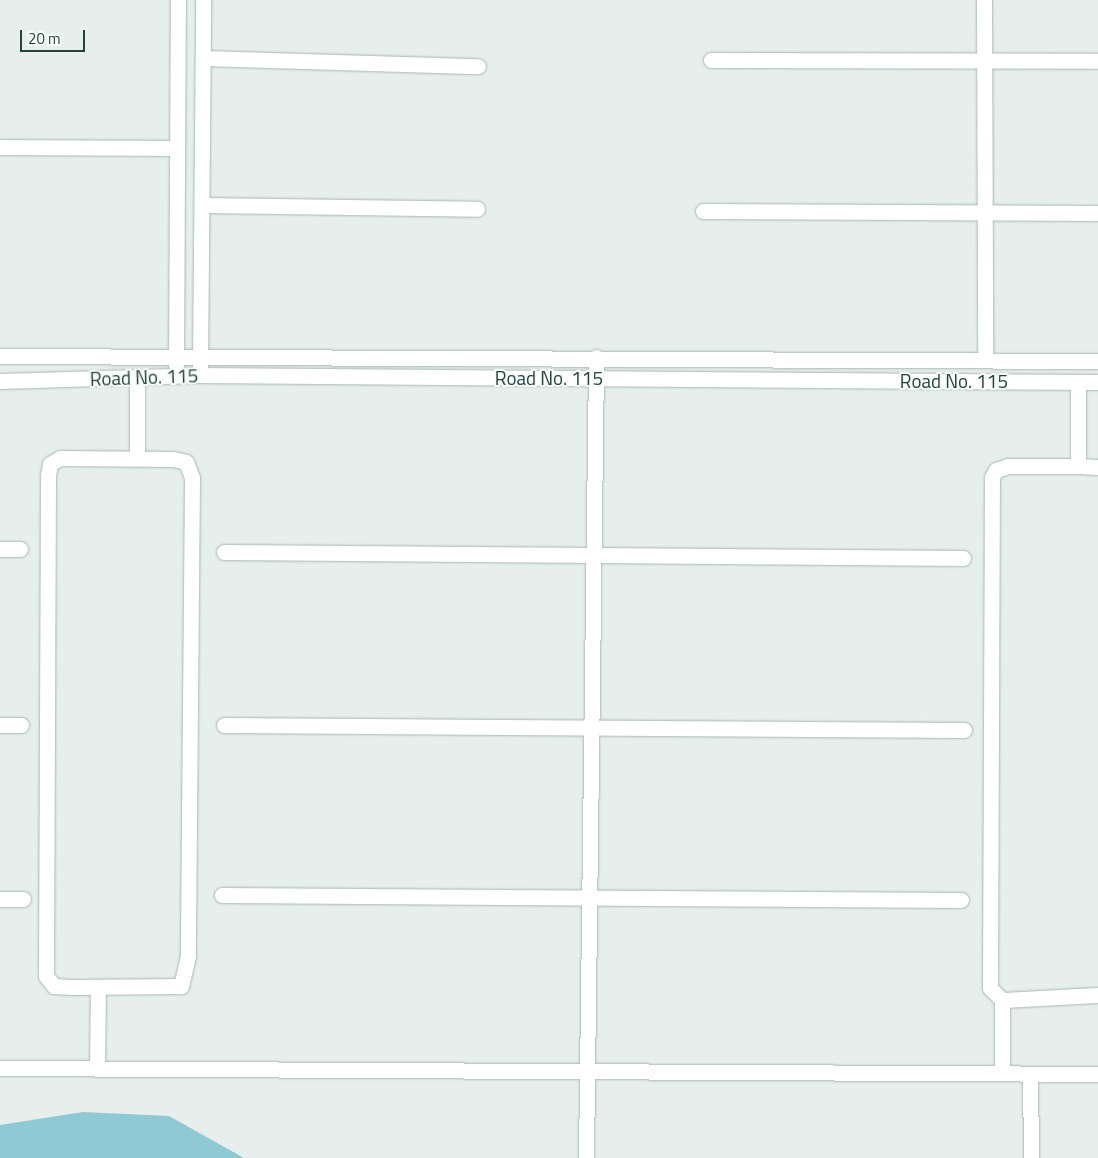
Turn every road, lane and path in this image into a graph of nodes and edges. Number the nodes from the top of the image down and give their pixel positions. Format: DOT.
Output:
graph roads {
  1 [pos="178,0"];
  2 [pos="204,0"];
  3 [pos="984,0"];
  4 [pos="203,58"];
  5 [pos="711,60"];
  6 [pos="1098,60"];
  7 [pos="984,62"];
  8 [pos="478,66"];
  9 [pos="0,147"];
  10 [pos="176,148"];
  11 [pos="202,206"];
  12 [pos="478,209"];
  13 [pos="703,210"];
  14 [pos="1098,213"];
  15 [pos="986,214"];
  16 [pos="0,356"];
  17 [pos="176,356"];
  18 [pos="202,356"];
  19 [pos="596,357"];
  20 [pos="985,359"];
  21 [pos="1098,360"];
  22 [pos="198,375"];
  23 [pos="176,376"];
  24 [pos="137,377"];
  25 [pos="596,378"];
  26 [pos="0,381"];
  27 [pos="1078,382"];
  28 [pos="1098,382"];
  29 [pos="137,458"];
  30 [pos="1078,466"];
  31 [pos="1098,467"];
  32 [pos="0,549"];
  33 [pos="20,549"];
  34 [pos="224,552"];
  35 [pos="594,554"];
  36 [pos="963,558"];
  37 [pos="0,725"];
  38 [pos="21,725"];
  39 [pos="224,725"];
  40 [pos="593,728"];
  41 [pos="964,730"];
  42 [pos="222,895"];
  43 [pos="591,898"];
  44 [pos="0,900"];
  45 [pos="23,900"];
  46 [pos="961,900"];
  47 [pos="98,987"];
  48 [pos="1098,994"];
  49 [pos="1002,1000"];
  50 [pos="0,1068"];
  51 [pos="97,1069"];
  52 [pos="1002,1073"];
  53 [pos="585,1074"];
  54 [pos="1030,1074"];
  55 [pos="1098,1074"];
  56 [pos="586,1158"];
  57 [pos="1031,1158"];
  1 -- 10 [label="street"];
  2 -- 4 [label="street"];
  3 -- 7 [label="street"];
  4 -- 8 [label="street"];
  4 -- 11 [label="street"];
  5 -- 7 [label="street"];
  6 -- 7 [label="street"];
  7 -- 15 [label="street"];
  9 -- 10 [label="street"];
  10 -- 17 [label="street"];
  11 -- 12 [label="street"];
  11 -- 18 [label="street"];
  13 -- 15 [label="street"];
  14 -- 15 [label="street"];
  15 -- 20 [label="street"];
  16 -- 17 [label="street, Road No. 115"];
  17 -- 18 [label="street, Road No. 115"];
  17 -- 23 [label="street"];
  18 -- 19 [label="street, Road No. 115"];
  18 -- 22 [label="street"];
  19 -- 20 [label="street, Road No. 115"];
  19 -- 25 [label="street"];
  20 -- 21 [label="street, Road No. 115"];
  22 -- 23 [label="street, Road No. 115"];
  22 -- 25 [label="street, Road No. 115"];
  23 -- 24 [label="street, Road No. 115"];
  24 -- 26 [label="street, Road No. 115"];
  24 -- 29 [label="street"];
  25 -- 27 [label="street, Road No. 115"];
  25 -- 35 [label="street"];
  27 -- 28 [label="street, Road No. 115"];
  27 -- 30 [label="street"];
  29 -- 47 [label="street"];
  29 -- 47 [label="street"];
  30 -- 31 [label="street"];
  30 -- 49 [label="street"];
  32 -- 33 [label="street"];
  34 -- 35 [label="street"];
  35 -- 36 [label="street"];
  35 -- 40 [label="street"];
  37 -- 38 [label="street"];
  39 -- 40 [label="street"];
  40 -- 41 [label="street"];
  40 -- 43 [label="street"];
  42 -- 43 [label="street"];
  43 -- 46 [label="street"];
  43 -- 53 [label="street"];
  44 -- 45 [label="street"];
  47 -- 51 [label="street"];
  48 -- 49 [label="street"];
  49 -- 52 [label="street"];
  50 -- 51 [label="street"];
  51 -- 53 [label="street"];
  52 -- 53 [label="street"];
  52 -- 54 [label="street"];
  53 -- 56 [label="street"];
  54 -- 55 [label="street"];
  54 -- 57 [label="street"];
}
